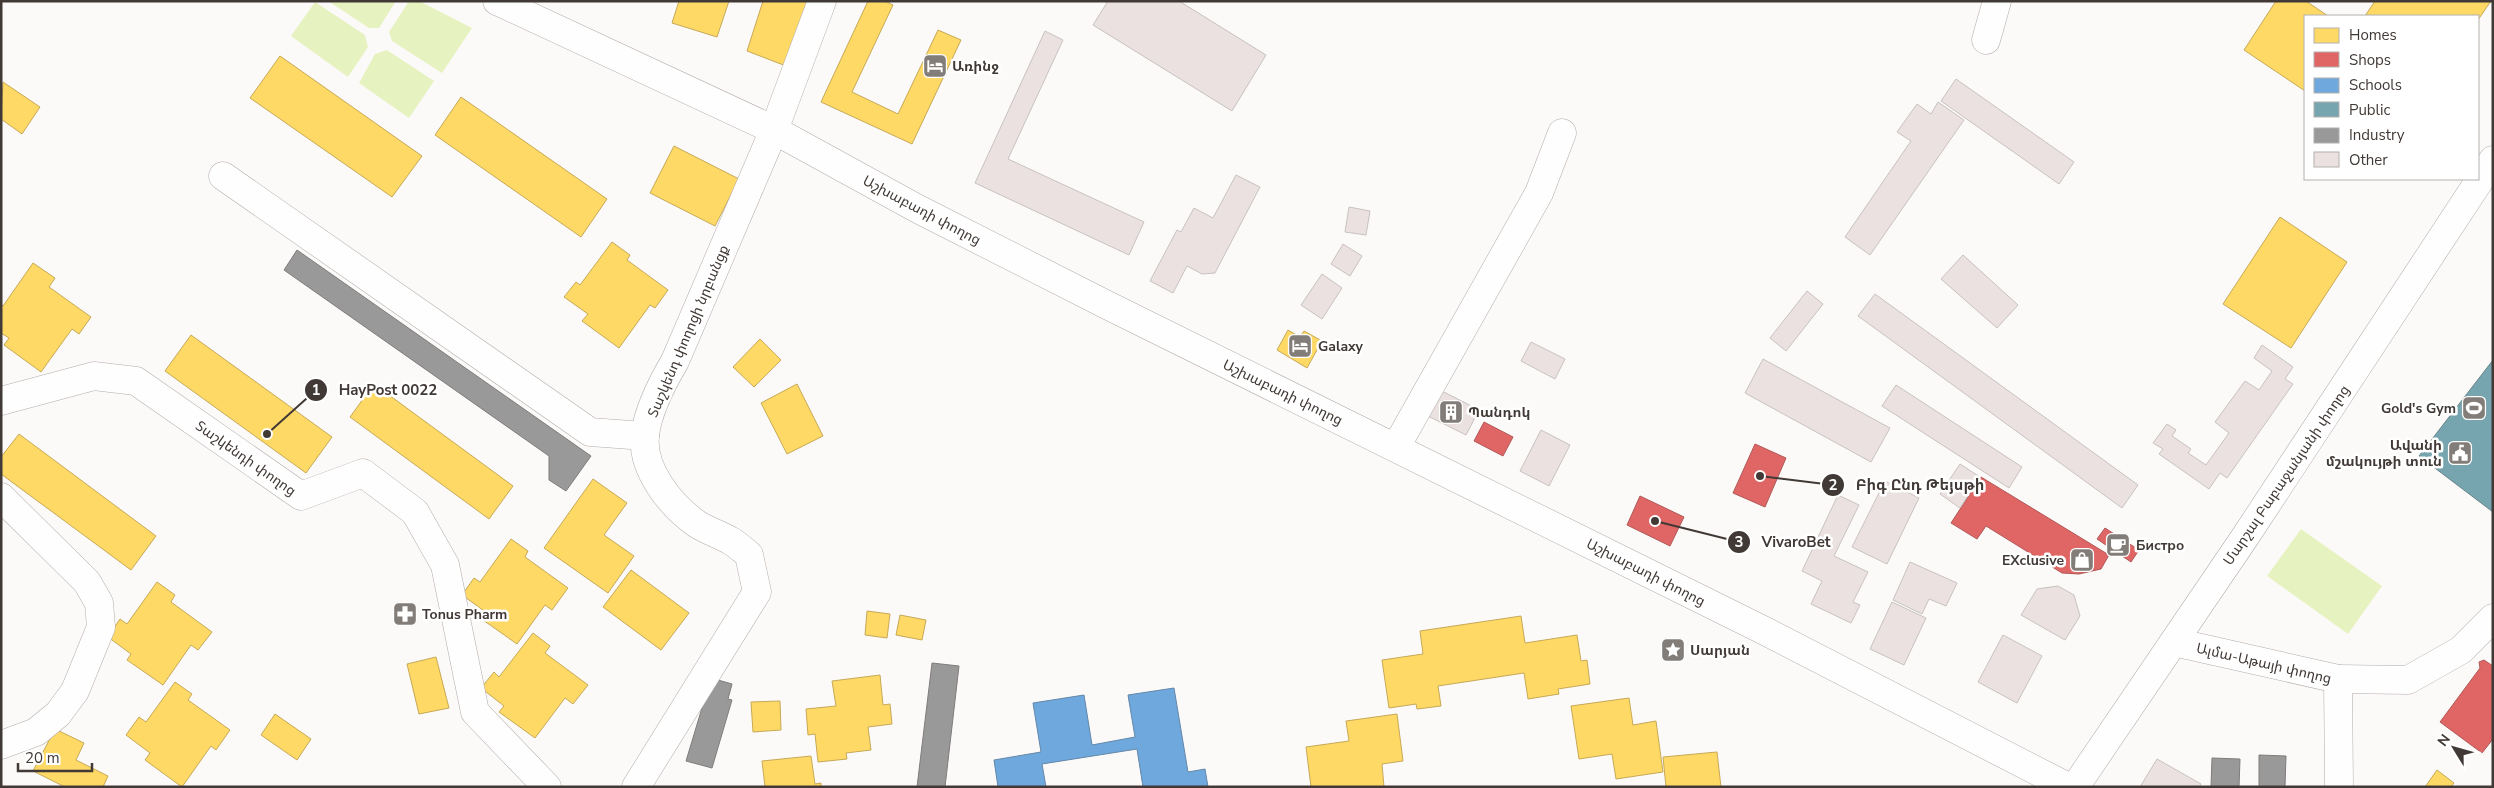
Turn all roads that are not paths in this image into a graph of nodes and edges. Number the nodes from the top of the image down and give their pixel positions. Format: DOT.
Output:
graph roads {
  1 [pos="497,1"];
  2 [pos="822,1"];
  3 [pos="1997,1"];
  4 [pos="1986,40"];
  5 [pos="774,130"];
  6 [pos="1562,133"];
  7 [pos="2493,160"];
  8 [pos="223,176"];
  9 [pos="1,401"];
  10 [pos="645,436"];
  11 [pos="1396,447"];
  12 [pos="1,497"];
  13 [pos="2493,618"];
  14 [pos="2174,642"];
  15 [pos="2338,680"];
  16 [pos="1,744"];
  17 [pos="547,787"];
  18 [pos="636,787"];
  19 [pos="2068,787"];
  20 [pos="2075,787"];
  21 [pos="2339,787"];
  1 -- 5 [label="street, Աշխաբադի փողոց"];
  2 -- 5 [label="street, Տաշկենդ փողոցի նրբանցք"];
  3 -- 4 [label="street"];
  5 -- 10 [label="street, Տաշկենդ փողոցի նրբանցք"];
  5 -- 11 [label="street, Աշխաբադի փողոց"];
  6 -- 11 [label="street"];
  7 -- 14 [label="street, Մարշալ Բաբաջանյանի փողոց"];
  8 -- 10 [label="street"];
  9 -- 17 [label="street, Տաշկենդի փողոց"];
  10 -- 18 [label="street, Տաշկենդ փողոցի նրբանցք"];
  11 -- 19 [label="street, Աշխաբադի փողոց"];
  12 -- 16 [label="street"];
  13 -- 15 [label="street"];
  14 -- 15 [label="street, Ալմա-Աթայի փողոց"];
  14 -- 20 [label="street, Մարշալ Բաբաջանյանի փողոց"];
  15 -- 21 [label="street, Ալմա-Աթայի փողոց"];
}
